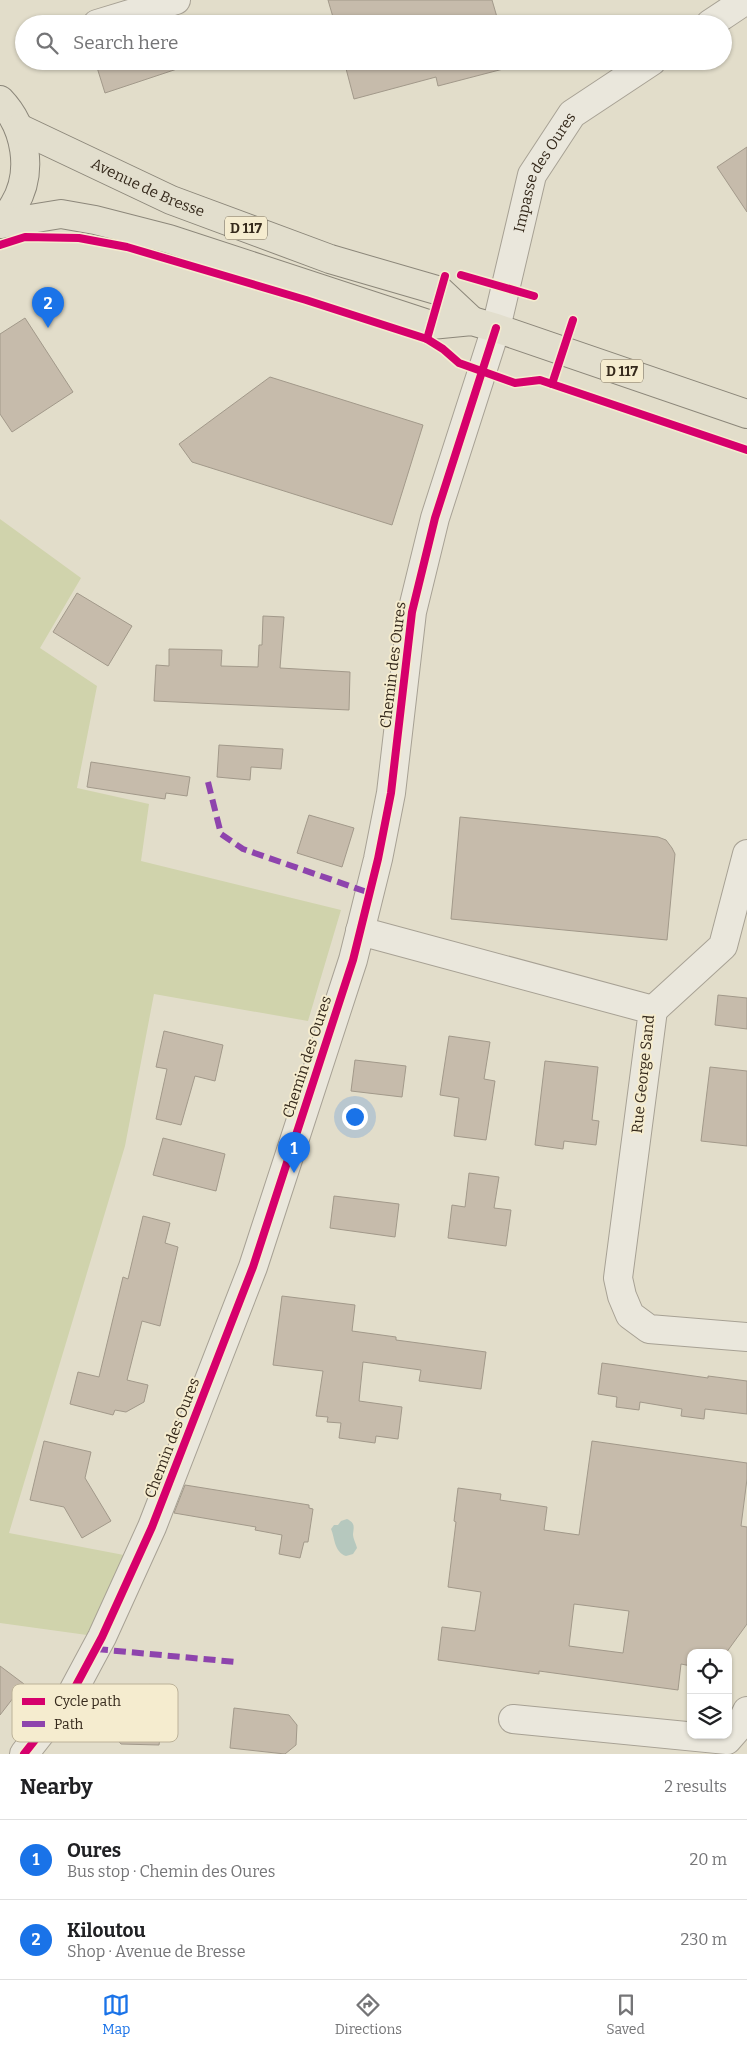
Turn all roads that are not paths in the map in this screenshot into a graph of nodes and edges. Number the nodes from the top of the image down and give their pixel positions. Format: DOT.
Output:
graph roads {
  1 [pos="176,0"];
  2 [pos="746,0"];
  3 [pos="127,15"];
  4 [pos="724,15"];
  5 [pos="638,70"];
  6 [pos="0,100"];
  7 [pos="19,128"];
  8 [pos="0,224"];
  9 [pos="484,325"];
  10 [pos="747,414"];
  11 [pos="747,854"];
  12 [pos="360,931"];
  13 [pos="653,1010"];
  14 [pos="747,1336"];
  15 [pos="76,1684"];
  16 [pos="747,1711"];
  17 [pos="512,1719"];
  18 [pos="33,1742"];
  19 [pos="24,1754"];
  1 -- 3 [label="street"];
  2 -- 4 [label="street"];
  5 -- 9 [label="street, Impasse des Oures"];
  6 -- 7 [label="main road"];
  7 -- 8 [label="main road"];
  7 -- 9 [label="main road, Avenue de Bresse / D 117"];
  8 -- 9 [label="main road, Avenue de Bresse / D 117"];
  9 -- 10 [label="main road, Avenue de Bresse / D 117"];
  9 -- 12 [label="street, Chemin des Oures"];
  11 -- 13 [label="street"];
  12 -- 13 [label="street, Rue George Sand"];
  12 -- 15 [label="street, Chemin des Oures"];
  13 -- 14 [label="street, Rue George Sand"];
  16 -- 17 [label="street"];
  18 -- 19 [label="street, Chemin des Oures"];
}
